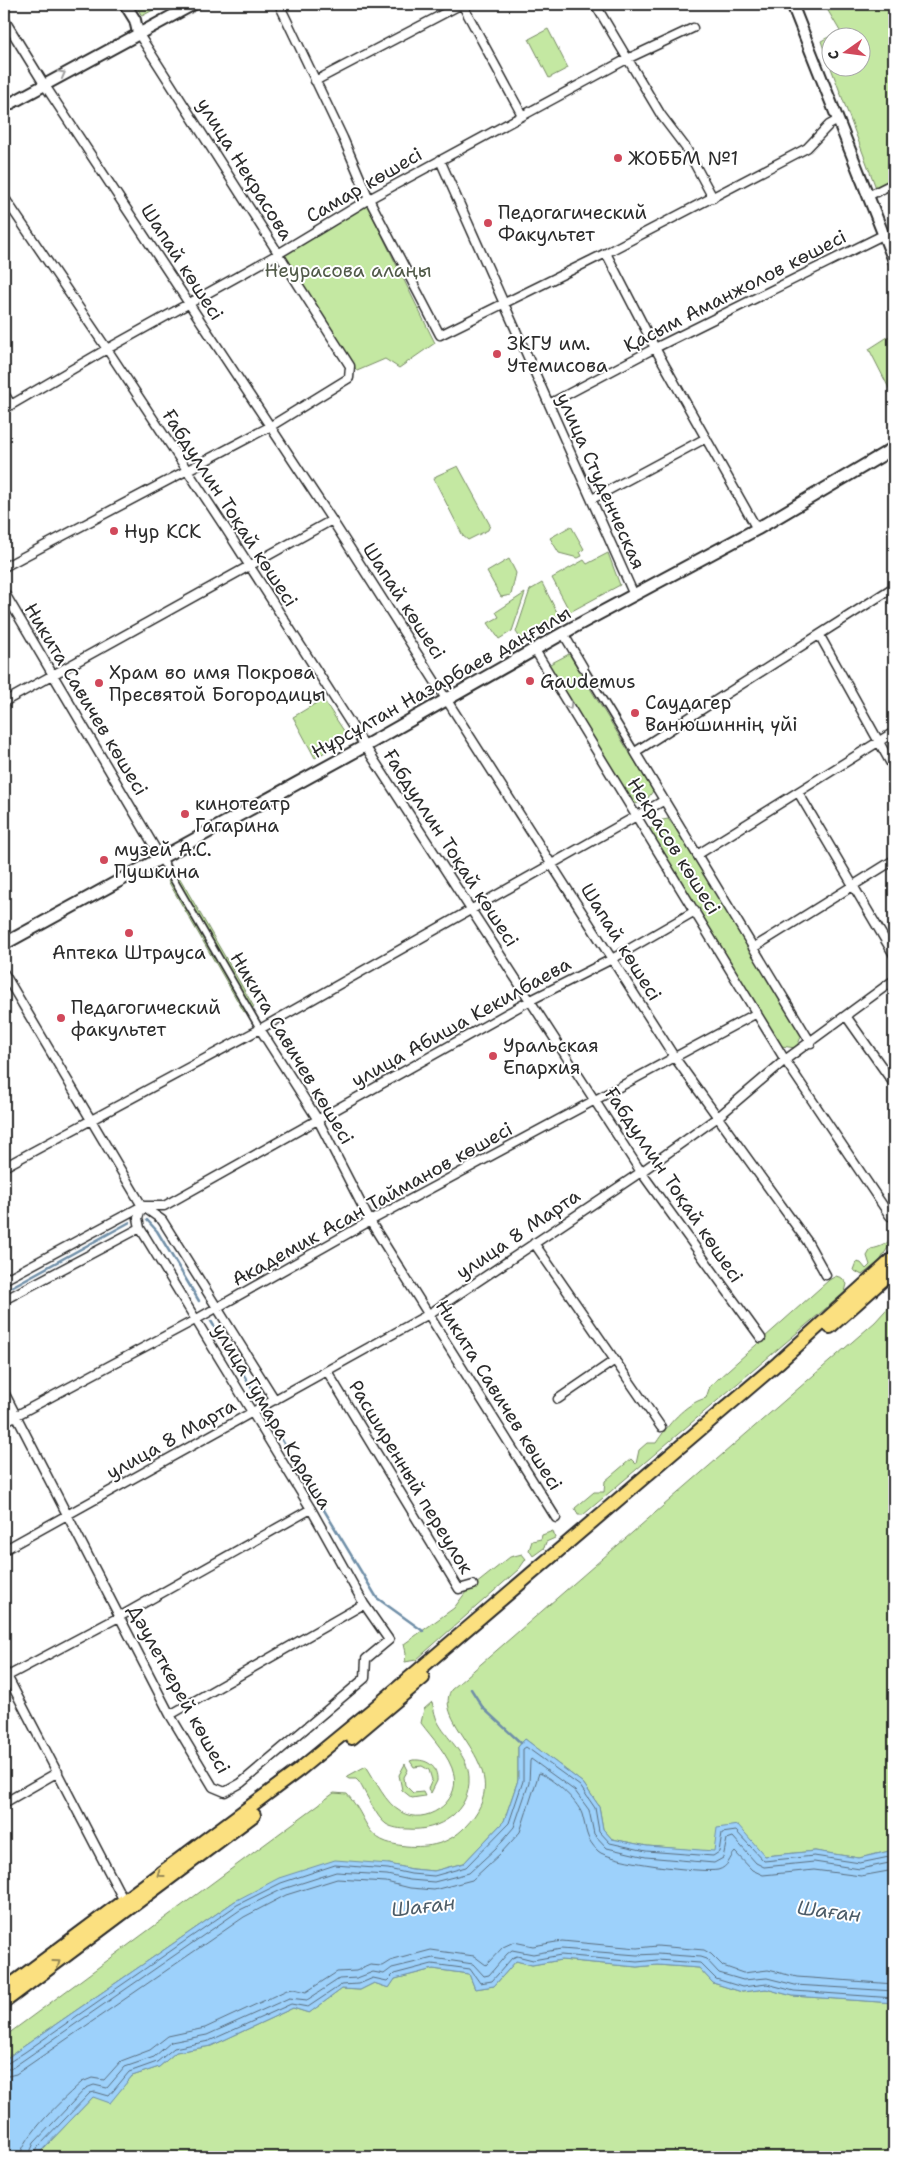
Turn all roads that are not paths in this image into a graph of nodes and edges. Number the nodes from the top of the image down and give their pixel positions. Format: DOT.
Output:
graph roads {
  1 [pos="125,4"];
  2 [pos="194,4"];
  3 [pos="279,4"];
  4 [pos="462,4"];
  5 [pos="595,4"];
  6 [pos="792,4"];
  7 [pos="4,19"];
  8 [pos="693,28"];
  9 [pos="138,33"];
  10 [pos="627,59"];
  11 [pos="315,81"];
  12 [pos="44,84"];
  13 [pos="4,107"];
  14 [pos="522,115"];
  15 [pos="838,120"];
  16 [pos="440,160"];
  17 [pos="894,183"];
  18 [pos="868,196"];
  19 [pos="4,197"];
  20 [pos="713,198"];
  21 [pos="369,199"];
  22 [pos="883,235"];
  23 [pos="606,253"];
  24 [pos="278,254"];
  25 [pos="894,261"];
  26 [pos="189,303"];
  27 [pos="504,304"];
  28 [pos="107,348"];
  29 [pos="655,348"];
  30 [pos="4,393"];
  31 [pos="549,404"];
  32 [pos="7,407"];
  33 [pos="271,426"];
  34 [pos="706,438"];
  35 [pos="894,448"];
  36 [pos="186,470"];
  37 [pos="592,499"];
  38 [pos="332,520"];
  39 [pos="757,529"];
  40 [pos="249,566"];
  41 [pos="4,567"];
  42 [pos="894,588"];
  43 [pos="4,592"];
  44 [pos="634,595"];
  45 [pos="563,634"];
  46 [pos="820,636"];
  47 [pos="535,650"];
  48 [pos="583,667"];
  49 [pos="52,676"];
  50 [pos="448,700"];
  51 [pos="4,702"];
  52 [pos="894,732"];
  53 [pos="879,741"];
  54 [pos="365,746"];
  55 [pos="635,752"];
  56 [pos="894,769"];
  57 [pos="798,792"];
  58 [pos="663,801"];
  59 [pos="636,816"];
  60 [pos="697,855"];
  61 [pos="894,860"];
  62 [pos="163,861"];
  63 [pos="553,863"];
  64 [pos="853,886"];
  65 [pos="471,911"];
  66 [pos="695,911"];
  67 [pos="4,944"];
  68 [pos="753,948"];
  69 [pos="894,955"];
  70 [pos="612,959"];
  71 [pos="4,973"];
  72 [pos="894,980"];
  73 [pos="531,1000"];
  74 [pos="756,1013"];
  75 [pos="846,1016"];
  76 [pos="260,1029"];
  77 [pos="811,1043"];
  78 [pos="675,1058"];
  79 [pos="785,1060"];
  80 [pos="894,1084"];
  81 [pos="596,1100"];
  82 [pos="718,1117"];
  83 [pos="90,1120"];
  84 [pos="318,1120"];
  85 [pos="4,1167"];
  86 [pos="641,1172"];
  87 [pos="142,1206"];
  88 [pos="890,1216"];
  89 [pos="370,1221"];
  90 [pos="140,1228"];
  91 [pos="534,1243"];
  92 [pos="894,1258"];
  93 [pos="894,1270"];
  94 [pos="826,1275"];
  95 [pos="4,1280"];
  96 [pos="4,1300"];
  97 [pos="217,1308"];
  98 [pos="429,1314"];
  99 [pos="195,1320"];
  100 [pos="761,1338"];
  101 [pos="615,1360"];
  102 [pos="327,1372"];
  103 [pos="4,1392"];
  104 [pos="558,1399"];
  105 [pos="275,1400"];
  106 [pos="252,1412"];
  107 [pos="16,1415"];
  108 [pos="4,1422"];
  109 [pos="661,1427"];
  110 [pos="311,1510"];
  111 [pos="67,1515"];
  112 [pos="556,1518"];
  113 [pos="4,1550"];
  114 [pos="473,1585"];
  115 [pos="364,1604"];
  116 [pos="120,1617"];
  117 [pos="389,1640"];
  118 [pos="5,1675"];
  119 [pos="170,1715"];
  120 [pos="58,1772"];
  121 [pos="4,1803"];
  122 [pos="127,1905"];
  123 [pos="4,1990"];
  124 [pos="4,2002"];
  1 -- 9 [label="street, улица Некрасова"];
  2 -- 9 [label="street"];
  3 -- 11 [label="street"];
  4 -- 11 [label="street"];
  4 -- 14 [label="street"];
  5 -- 10 [label="street"];
  6 -- 15 [label="street"];
  7 -- 12 [label="street, Шапай көшесі"];
  8 -- 10 [label="street, Самар көшесі"];
  12 -- 9 [label="street, one-way"];
  9 -- 24 [label="street, улица Некрасова"];
  10 -- 14 [label="street, Самар көшесі"];
  10 -- 20 [label="street"];
  11 -- 21 [label="street"];
  12 -- 13 [label="street"];
  12 -- 26 [label="street, Шапай көшесі"];
  14 -- 16 [label="street, Самар көшесі"];
  15 -- 18 [label="street"];
  15 -- 20 [label="street"];
  16 -- 21 [label="street, Самар көшесі"];
  16 -- 27 [label="street, улица Студенческая"];
  17 -- 18 [label="street"];
  18 -- 22 [label="street"];
  19 -- 28 [label="street, Ғабдуллин Тоқай көшесі"];
  20 -- 23 [label="street"];
  21 -- 24 [label="street, Самар көшесі"];
  21 -- 27 [label="street"];
  22 -- 25 [label="street"];
  22 -- 29 [label="street, Қасым Аманжолов көшесі"];
  23 -- 27 [label="street"];
  23 -- 29 [label="street"];
  24 -- 26 [label="street, Самар көшесі"];
  24 -- 33 [label="street, улица Некрасова"];
  26 -- 28 [label="street, Самар көшесі"];
  26 -- 33 [label="street, Шапай көшесі"];
  27 -- 31 [label="street, улица Студенческая"];
  28 -- 32 [label="street, Самар көшесі"];
  28 -- 36 [label="street, Ғабдуллин Тоқай көшесі"];
  29 -- 31 [label="street, Қасым Аманжолов көшесі"];
  29 -- 34 [label="street"];
  30 -- 32 [label="street"];
  31 -- 37 [label="street, улица Студенческая"];
  33 -- 36 [label="street"];
  33 -- 38 [label="street, Шапай көшесі"];
  34 -- 37 [label="street"];
  34 -- 39 [label="street"];
  35 -- 39 [label="main road, Нұрсұлтан Назарбаев даңғылы"];
  36 -- 40 [label="street, Ғабдуллин Тоқай көшесі"];
  36 -- 41 [label="street"];
  37 -- 44 [label="street, улица Студенческая"];
  38 -- 40 [label="street"];
  38 -- 50 [label="street, Шапай көшесі"];
  39 -- 44 [label="main road, Нұрсұлтан Назарбаев даңғылы"];
  40 -- 49 [label="street"];
  40 -- 54 [label="street, Ғабдуллин Тоқай көшесі"];
  42 -- 46 [label="street"];
  43 -- 49 [label="street, Никита Савичев көшесі"];
  44 -- 45 [label="main road, Нұрсұлтан Назарбаев даңғылы"];
  45 -- 47 [label="main road, Нұрсұлтан Назарбаев даңғылы"];
  45 -- 48 [label="street, Некрасов көшесі"];
  46 -- 53 [label="street"];
  46 -- 55 [label="street"];
  47 -- 50 [label="main road, Нұрсұлтан Назарбаев даңғылы"];
  47 -- 59 [label="street, Некрасов көшесі, one-way"];
  48 -- 55 [label="street, Некрасов көшесі"];
  49 -- 51 [label="street"];
  49 -- 62 [label="street, Никита Савичев көшесі"];
  50 -- 54 [label="main road, Нұрсұлтан Назарбаев даңғылы"];
  50 -- 63 [label="street, Шапай көшесі"];
  52 -- 53 [label="street"];
  53 -- 56 [label="street"];
  53 -- 57 [label="street"];
  54 -- 62 [label="main road, Нұрсұлтан Назарбаев даңғылы"];
  54 -- 65 [label="street, Ғабдуллин Тоқай көшесі"];
  55 -- 58 [label="street, Некрасов көшесі"];
  57 -- 60 [label="street"];
  57 -- 64 [label="street"];
  58 -- 59 [label="street"];
  58 -- 60 [label="street, Некрасов көшесі"];
  59 -- 63 [label="street"];
  59 -- 66 [label="street, Некрасов көшесі"];
  60 -- 68 [label="street, Некрасов көшесі"];
  61 -- 64 [label="street"];
  62 -- 67 [label="main road, Нұрсұлтан Назарбаев даңғылы"];
  62 -- 76 [label="street, Никита Савичев көшесі"];
  63 -- 65 [label="street"];
  63 -- 70 [label="street, Шапай көшесі"];
  64 -- 68 [label="street"];
  64 -- 69 [label="street"];
  65 -- 73 [label="street, Ғабдуллин Тоқай көшесі"];
  65 -- 76 [label="street"];
  66 -- 70 [label="street, улица Абиша Кекилбаева"];
  66 -- 74 [label="street, Некрасов көшесі"];
  68 -- 77 [label="street, Некрасов көшесі"];
  70 -- 73 [label="street, улица Абиша Кекилбаева"];
  70 -- 78 [label="street, Шапай көшесі"];
  71 -- 83 [label="street, улица Гумара Караша"];
  72 -- 75 [label="street, улица 8 Марта"];
  73 -- 81 [label="street, Ғабдуллин Тоқай көшесі"];
  73 -- 84 [label="street, улица Абиша Кекилбаева"];
  74 -- 78 [label="street, Академик Асан Тайманов көшесі"];
  74 -- 79 [label="street, Некрасов көшесі"];
  75 -- 77 [label="street, улица 8 Марта"];
  75 -- 80 [label="street"];
  76 -- 83 [label="street"];
  76 -- 84 [label="street, Никита Савичев көшесі"];
  77 -- 79 [label="street, улица 8 Марта"];
  78 -- 81 [label="street, Академик Асан Тайманов көшесі"];
  78 -- 82 [label="street, Шапай көшесі"];
  79 -- 82 [label="street, улица 8 Марта"];
  79 -- 88 [label="street"];
  81 -- 86 [label="street, Ғабдуллин Тоқай көшесі"];
  81 -- 89 [label="street, Академик Асан Тайманов көшесі"];
  82 -- 86 [label="street, улица 8 Марта"];
  82 -- 94 [label="street, Шапай көшесі"];
  83 -- 85 [label="street"];
  83 -- 87 [label="street, улица Гумара Караша"];
  84 -- 87 [label="street, улица Абиша Кекилбаева"];
  84 -- 89 [label="street, Никита Савичев көшесі"];
  86 -- 91 [label="street, улица 8 Марта"];
  86 -- 100 [label="street, Ғабдуллин Тоқай көшесі"];
  87 -- 90 [label="street"];
  87 -- 95 [label="street, улица Абиша Кекилбаева"];
  87 -- 97 [label="street, улица Гумара Караша"];
  89 -- 97 [label="street, Академик Асан Тайманов көшесі"];
  89 -- 98 [label="street, Никита Савичев көшесі"];
  90 -- 96 [label="street"];
  90 -- 99 [label="street, улица Гумара Караша"];
  91 -- 98 [label="street, улица 8 Марта"];
  91 -- 101 [label="street"];
  92 -- 122 [label="main road, one-way"];
  93 -- 122 [label="main road"];
  97 -- 99 [label="street, Академик Асан Тайманов көшесі"];
  97 -- 105 [label="street, улица Гумара Караша"];
  98 -- 102 [label="street, улица 8 Марта"];
  98 -- 112 [label="street, Никита Савичев көшесі"];
  99 -- 106 [label="street, улица Гумара Караша"];
  99 -- 107 [label="street, Академик Асан Тайманов көшесі"];
  101 -- 104 [label="street"];
  101 -- 109 [label="street"];
  102 -- 105 [label="street, улица 8 Марта"];
  102 -- 114 [label="street, Расширенный переулок"];
  103 -- 107 [label="street, Дәулеткерей көшесі"];
  105 -- 106 [label="street, улица 8 Марта"];
  106 -- 110 [label="street, улица Гумара Караша"];
  106 -- 111 [label="street, улица 8 Марта"];
  107 -- 108 [label="street, Академик Асан Тайманов көшесі"];
  107 -- 111 [label="street, Дәулеткерей көшесі"];
  110 -- 115 [label="street, улица Гумара Караша"];
  110 -- 116 [label="street"];
  111 -- 113 [label="street, улица 8 Марта"];
  111 -- 116 [label="street, Дәулеткерей көшесі"];
  115 -- 117 [label="street, улица Гумара Караша"];
  115 -- 119 [label="street"];
  116 -- 118 [label="street"];
  116 -- 119 [label="street, Дәулеткерей көшесі"];
  117 -- 119 [label="street, Дәулеткерей көшесі"];
  118 -- 120 [label="street"];
  120 -- 121 [label="street"];
  120 -- 122 [label="street"];
  122 -- 123 [label="main road"];
  124 -- 122 [label="main road, one-way"];
}
